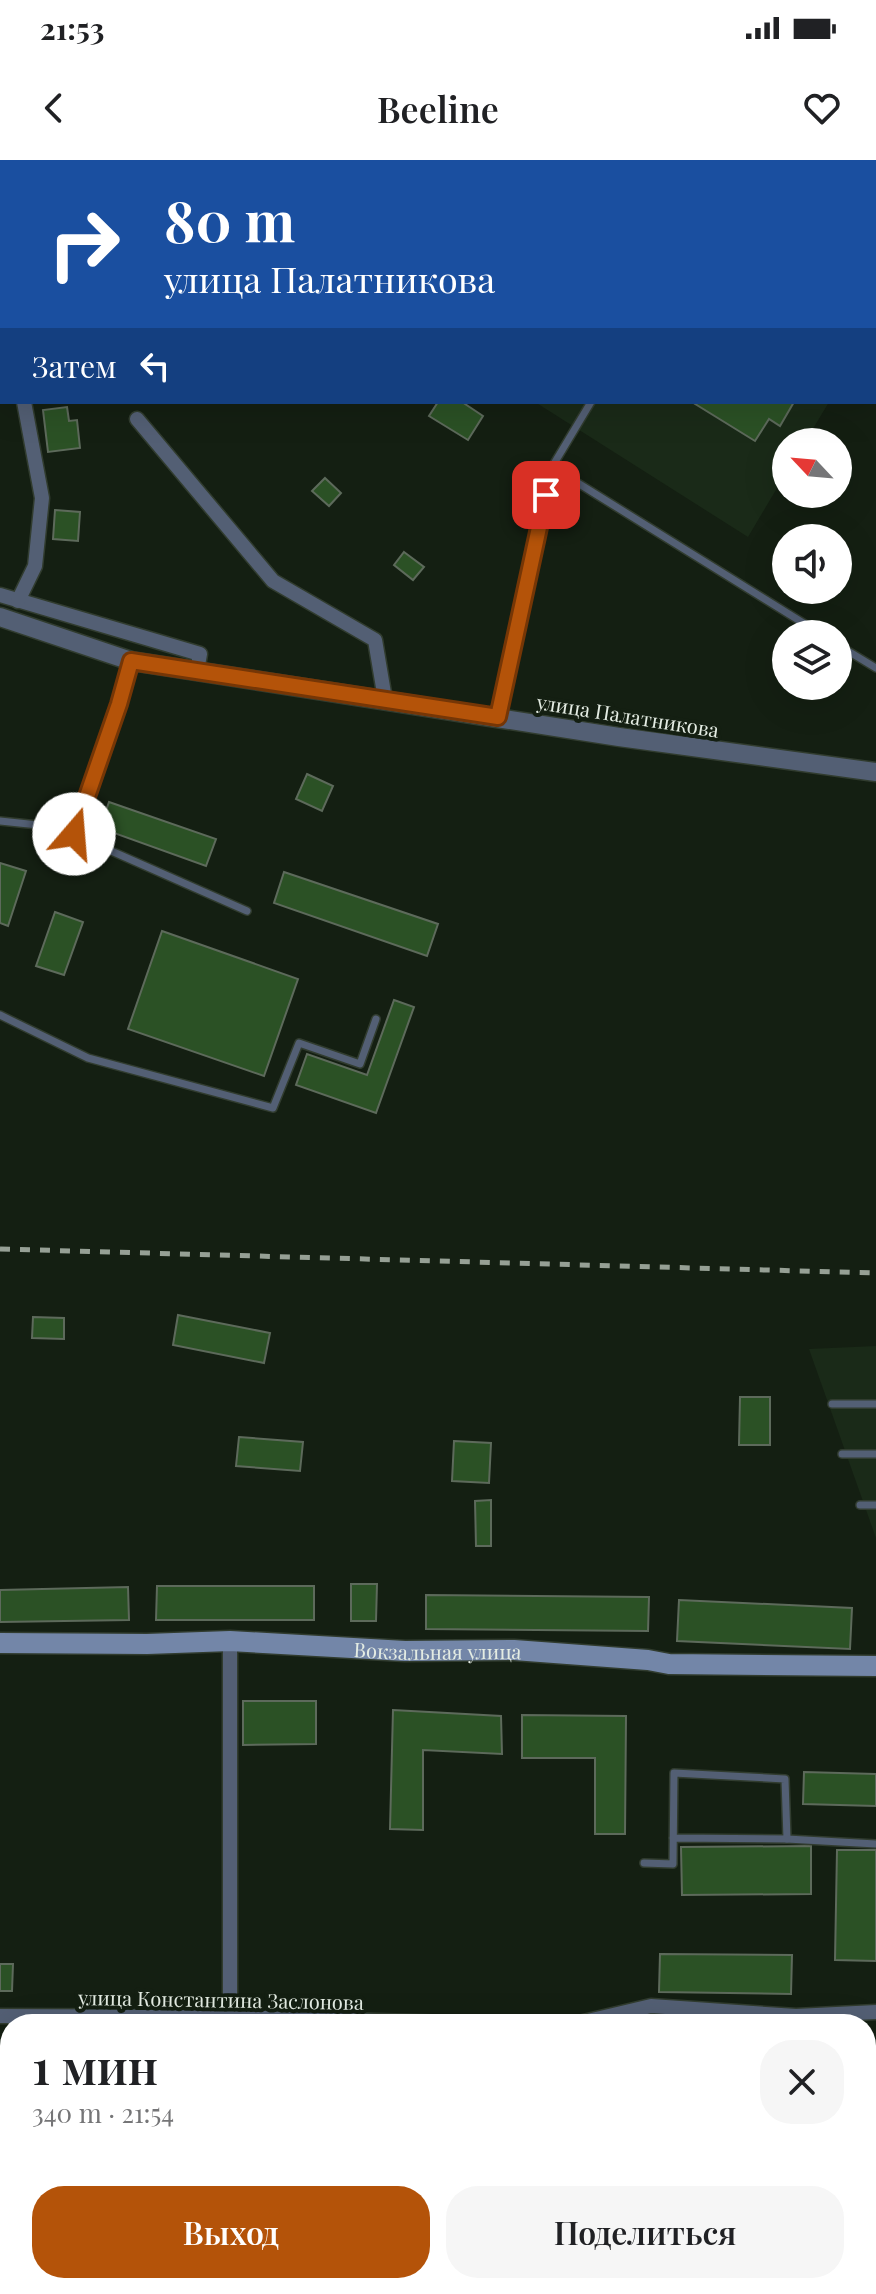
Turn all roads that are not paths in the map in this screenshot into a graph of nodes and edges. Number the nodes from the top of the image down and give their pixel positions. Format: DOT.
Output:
graph roads {
  1 [pos="24,404"];
  2 [pos="590,404"];
  3 [pos="137,419"];
  4 [pos="552,467"];
  5 [pos="0,595"];
  6 [pos="18,601"];
  7 [pos="0,617"];
  8 [pos="798,620"];
  9 [pos="852,653"];
  10 [pos="131,661"];
  11 [pos="876,668"];
  12 [pos="197,671"];
  13 [pos="385,699"];
  14 [pos="498,717"];
  15 [pos="876,772"];
  16 [pos="0,821"];
  17 [pos="74,834"];
  18 [pos="247,911"];
  19 [pos="0,1015"];
  20 [pos="376,1019"];
  21 [pos="832,1404"];
  22 [pos="876,1404"];
  23 [pos="842,1454"];
  24 [pos="876,1454"];
  25 [pos="860,1505"];
  26 [pos="876,1505"];
  27 [pos="230,1641"];
  28 [pos="0,1643"];
  29 [pos="876,1666"];
  30 [pos="673,1838"];
  31 [pos="787,1839"];
  32 [pos="876,1844"];
  33 [pos="644,1863"];
  34 [pos="876,2012"];
  35 [pos="230,2014"];
  36 [pos="619,2014"];
  37 [pos="734,2014"];
  38 [pos="856,2014"];
  1 -- 6 [label="street"];
  2 -- 4 [label="lane"];
  3 -- 13 [label="street"];
  4 -- 8 [label="lane"];
  4 -- 14 [label="lane"];
  5 -- 6 [label="street"];
  6 -- 12 [label="street"];
  7 -- 10 [label="street, улица Палатникова"];
  9 -- 11 [label="lane"];
  10 -- 12 [label="street, улица Палатникова"];
  10 -- 17 [label="lane"];
  12 -- 13 [label="street, улица Палатникова"];
  13 -- 14 [label="street, улица Палатникова"];
  14 -- 15 [label="street, улица Палатникова"];
  16 -- 17 [label="lane"];
  17 -- 18 [label="lane"];
  19 -- 20 [label="lane"];
  21 -- 22 [label="lane"];
  23 -- 24 [label="lane"];
  25 -- 26 [label="lane"];
  27 -- 28 [label="main road, Вокзальная улица"];
  27 -- 29 [label="main road, Вокзальная улица"];
  27 -- 35 [label="street"];
  30 -- 31 [label="lane"];
  30 -- 31 [label="lane"];
  30 -- 33 [label="lane"];
  31 -- 32 [label="lane"];
  34 -- 38 [label="street"];
  36 -- 37 [label="street"];
}
